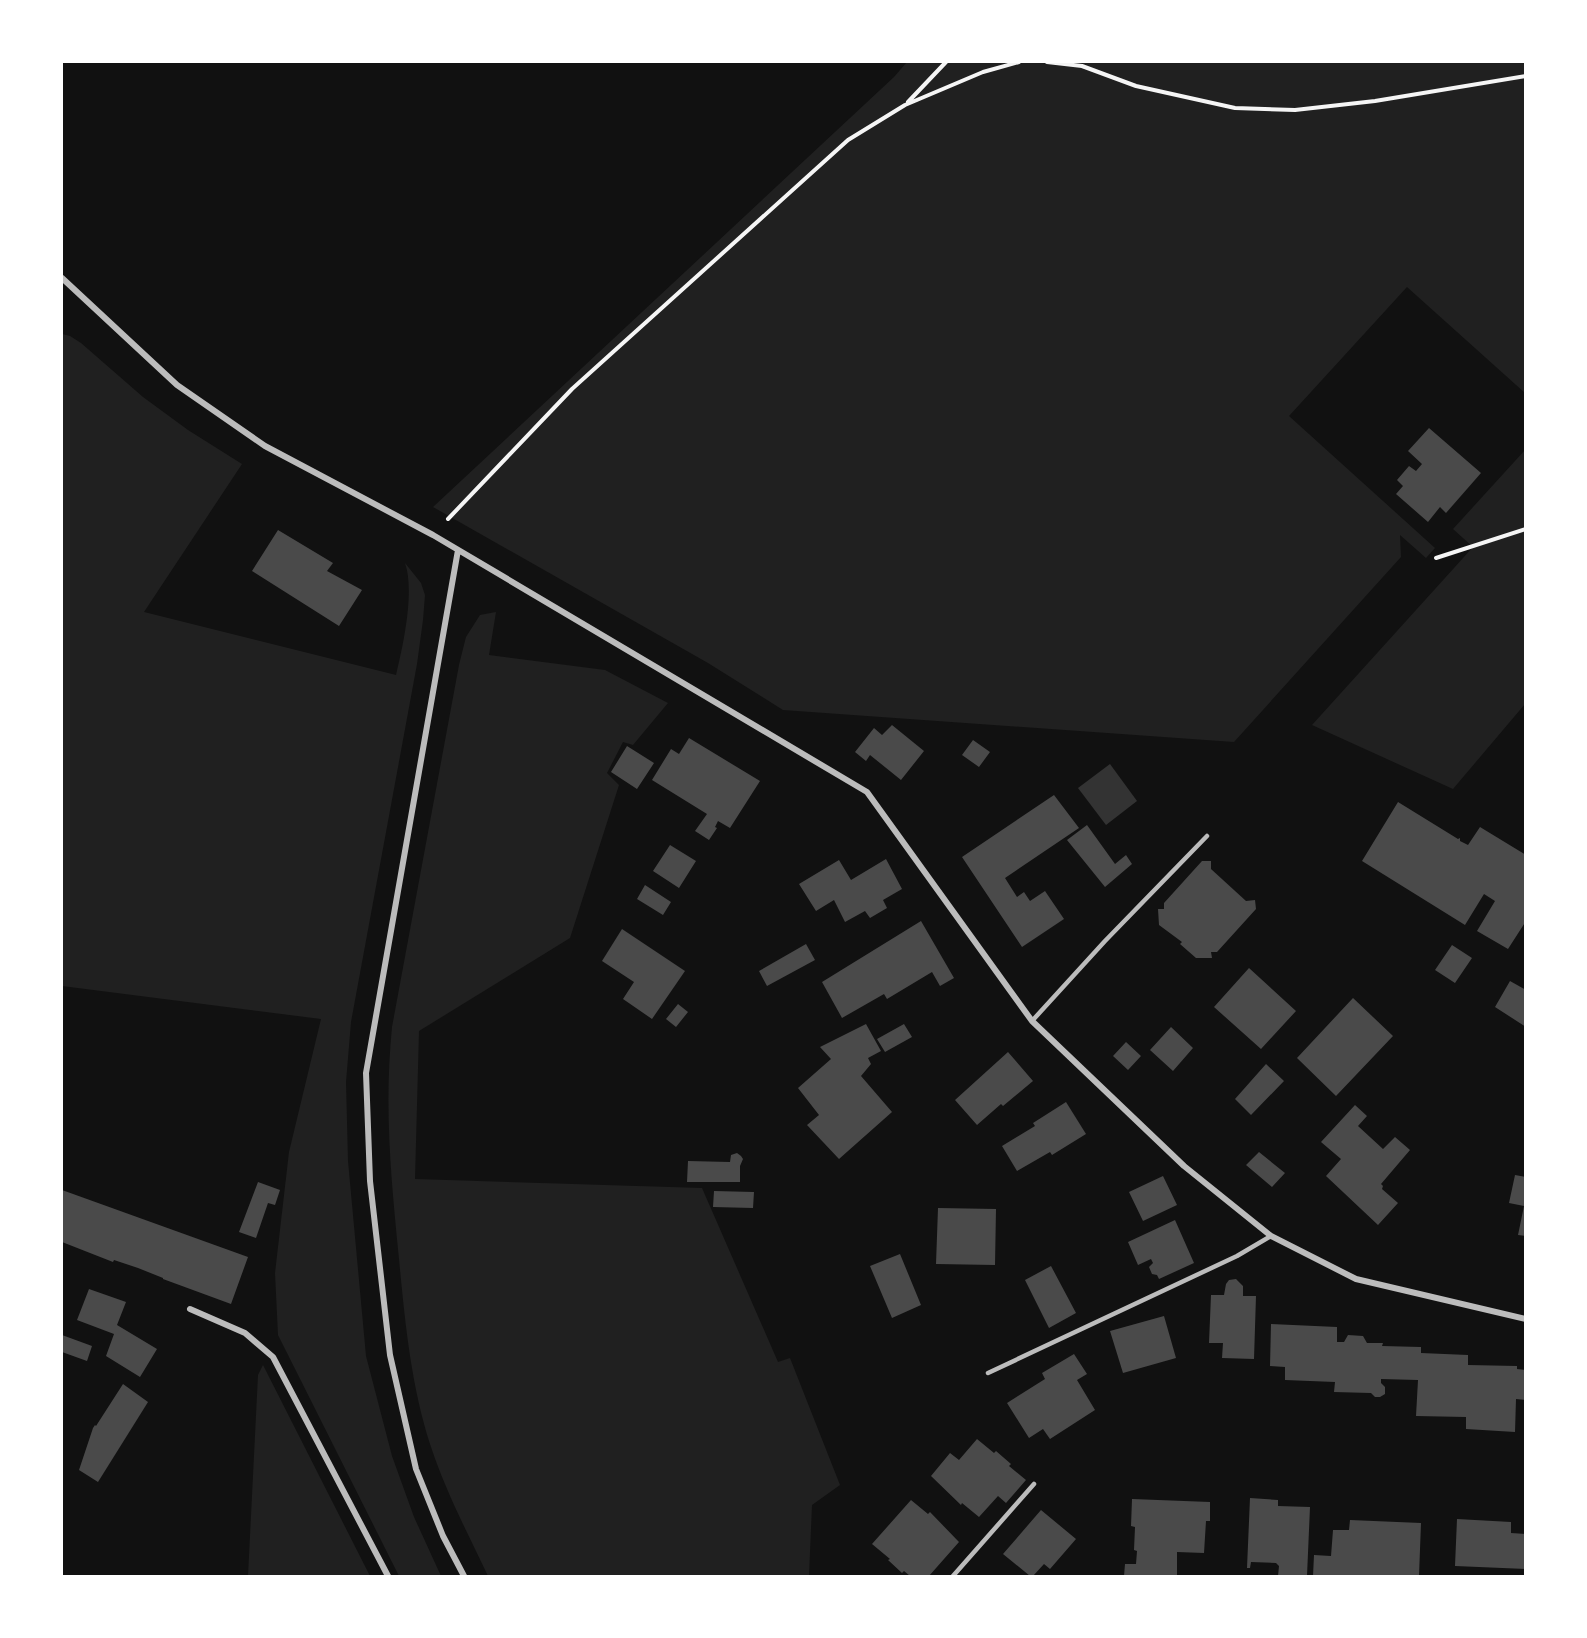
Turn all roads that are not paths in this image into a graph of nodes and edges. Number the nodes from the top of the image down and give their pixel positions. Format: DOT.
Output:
graph roads {
  1 [pos="62,278"];
  2 [pos="458,550"];
  3 [pos="1207,836"];
  4 [pos="1032,1021"];
  5 [pos="1270,1236"];
  6 [pos="190,1309"];
  7 [pos="1526,1319"];
  8 [pos="988,1373"];
  9 [pos="1034,1484"];
  10 [pos="388,1576"];
  11 [pos="464,1576"];
  12 [pos="953,1576"];
  1 -- 2 [label="street"];
  2 -- 4 [label="street"];
  2 -- 11 [label="street"];
  3 -- 4 [label="lane"];
  4 -- 5 [label="street"];
  5 -- 7 [label="street"];
  5 -- 8 [label="lane"];
  6 -- 10 [label="street"];
  9 -- 12 [label="lane"];
}
